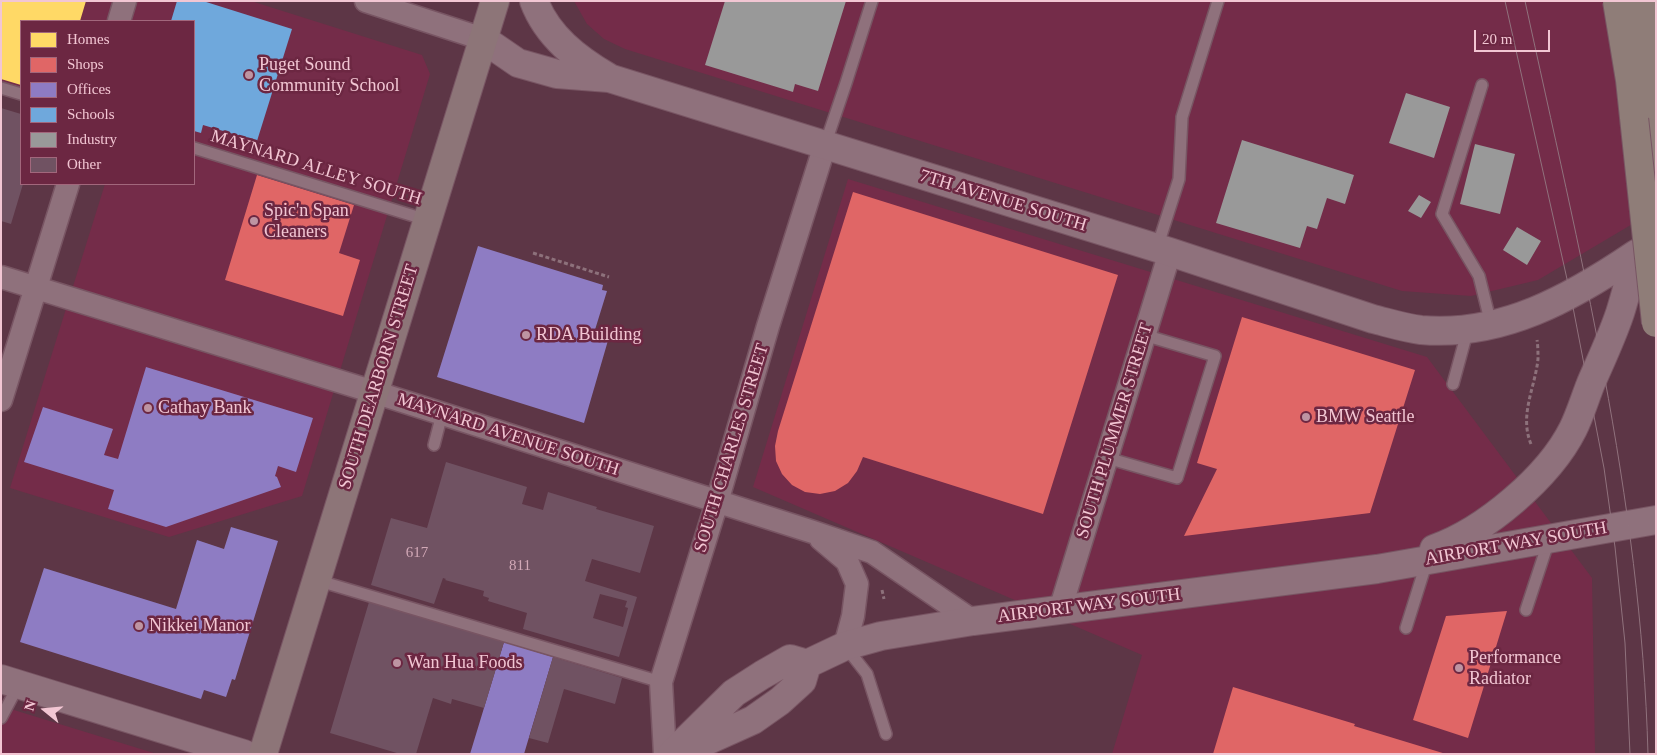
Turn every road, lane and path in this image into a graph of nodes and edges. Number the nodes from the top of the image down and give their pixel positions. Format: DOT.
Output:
graph roads {
  1 [pos="125,1"];
  2 [pos="366,1"];
  3 [pos="495,1"];
  4 [pos="534,1"];
  5 [pos="872,1"];
  6 [pos="1218,1"];
  7 [pos="1617,1"];
  8 [pos="1630,1"];
  9 [pos="1645,1"];
  10 [pos="1656,10"];
  11 [pos="119,20"];
  12 [pos="483,39"];
  13 [pos="609,78"];
  14 [pos="1482,85"];
  15 [pos="1,88"];
  16 [pos="20,94"];
  17 [pos="1656,106"];
  18 [pos="825,145"];
  19 [pos="195,148"];
  20 [pos="1656,158"];
  21 [pos="68,185"];
  22 [pos="427,220"];
  23 [pos="1646,248"];
  24 [pos="1164,250"];
  25 [pos="533,254"];
  26 [pos="1,277"];
  27 [pos="609,277"];
  28 [pos="36,288"];
  29 [pos="1656,324"];
  30 [pos="1480,328"];
  31 [pos="1144,335"];
  32 [pos="1538,340"];
  33 [pos="1452,384"];
  34 [pos="374,392"];
  35 [pos="1,400"];
  36 [pos="442,414"];
  37 [pos="1532,444"];
  38 [pos="434,445"];
  39 [pos="1107,458"];
  40 [pos="716,502"];
  41 [pos="1656,520"];
  42 [pos="813,532"];
  43 [pos="1550,538"];
  44 [pos="1427,560"];
  45 [pos="1377,569"];
  46 [pos="316,580"];
  47 [pos="1060,610"];
  48 [pos="1526,610"];
  49 [pos="973,621"];
  50 [pos="1406,628"];
  51 [pos="845,646"];
  52 [pos="807,664"];
  53 [pos="10,682"];
  54 [pos="660,682"];
  55 [pos="1,718"];
  56 [pos="886,734"];
  57 [pos="244,754"];
  58 [pos="263,754"];
  59 [pos="665,754"];
  60 [pos="672,754"];
  61 [pos="679,754"];
  1 -- 11 [label="street"];
  2 -- 12 [label="street, 7TH AVENUE SOUTH"];
  3 -- 12 [label="main road, SOUTH DEARBORN STREET"];
  4 -- 13 [label="main road"];
  5 -- 18 [label="lane"];
  6 -- 24 [label="lane"];
  7 -- 29 [label="highway, bridge"];
  8 -- 10 [label="lane"];
  8 -- 20 [label="highway"];
  9 -- 17 [label="highway, bridge"];
  12 -- 13 [label="main road, 7TH AVENUE SOUTH"];
  12 -- 22 [label="main road, SOUTH DEARBORN STREET"];
  13 -- 18 [label="main road, 7TH AVENUE SOUTH"];
  14 -- 30 [label="lane"];
  15 -- 16 [label="lane"];
  18 -- 24 [label="main road, 7TH AVENUE SOUTH"];
  18 -- 40 [label="street, SOUTH CHARLES STREET"];
  19 -- 22 [label="lane, MAYNARD ALLEY SOUTH"];
  21 -- 28 [label="street"];
  22 -- 34 [label="main road, SOUTH DEARBORN STREET"];
  23 -- 30 [label="main road, 7TH AVENUE SOUTH"];
  23 -- 45 [label="main road, AIRPORT WAY SOUTH"];
  24 -- 30 [label="main road, 7TH AVENUE SOUTH"];
  24 -- 31 [label="street, SOUTH PLUMMER STREET"];
  25 -- 27 [label="path"];
  26 -- 28 [label="street, MAYNARD AVENUE SOUTH"];
  28 -- 34 [label="street, MAYNARD AVENUE SOUTH"];
  28 -- 35 [label="street"];
  30 -- 33 [label="lane"];
  31 -- 39 [label="street, SOUTH PLUMMER STREET"];
  31 -- 39 [label="lane"];
  32 -- 37 [label="path"];
  34 -- 36 [label="street, MAYNARD AVENUE SOUTH"];
  34 -- 46 [label="main road, SOUTH DEARBORN STREET"];
  36 -- 38 [label="lane"];
  36 -- 40 [label="street, MAYNARD AVENUE SOUTH"];
  39 -- 47 [label="street, SOUTH PLUMMER STREET"];
  40 -- 42 [label="street, MAYNARD AVENUE SOUTH"];
  40 -- 54 [label="street, SOUTH CHARLES STREET"];
  41 -- 43 [label="main road, AIRPORT WAY SOUTH"];
  42 -- 49 [label="street, MAYNARD AVENUE SOUTH"];
  42 -- 51 [label="street, MAYNARD AVENUE SOUTH"];
  43 -- 44 [label="main road, AIRPORT WAY SOUTH"];
  43 -- 48 [label="lane"];
  44 -- 45 [label="main road, AIRPORT WAY SOUTH"];
  44 -- 50 [label="lane"];
  45 -- 47 [label="main road, AIRPORT WAY SOUTH"];
  46 -- 54 [label="lane"];
  46 -- 58 [label="main road, SOUTH DEARBORN STREET"];
  47 -- 49 [label="main road, AIRPORT WAY SOUTH"];
  49 -- 51 [label="main road, AIRPORT WAY SOUTH"];
  51 -- 52 [label="main road, AIRPORT WAY SOUTH"];
  51 -- 56 [label="lane"];
  52 -- 60 [label="main road, AIRPORT WAY SOUTH"];
  52 -- 61 [label="main road"];
  53 -- 55 [label="lane"];
  53 -- 57 [label="main road"];
  54 -- 59 [label="street, SOUTH CHARLES STREET"];
}
